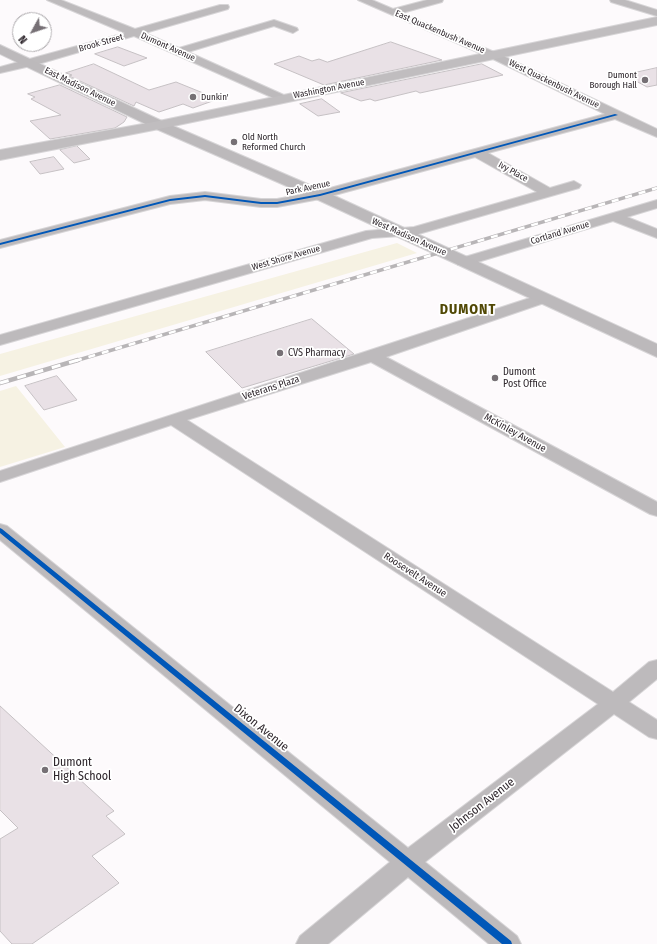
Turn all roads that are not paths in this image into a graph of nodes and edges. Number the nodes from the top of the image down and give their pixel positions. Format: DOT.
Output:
graph roads {
  1 [pos="52,0"];
  2 [pos="206,0"];
  3 [pos="363,0"];
  4 [pos="438,0"];
  5 [pos="615,0"];
  6 [pos="394,12"];
  7 [pos="657,13"];
  8 [pos="657,22"];
  9 [pos="293,30"];
  10 [pos="135,33"];
  11 [pos="0,49"];
  12 [pos="178,52"];
  13 [pos="495,56"];
  14 [pos="31,63"];
  15 [pos="0,70"];
  16 [pos="282,98"];
  17 [pos="616,115"];
  18 [pos="159,125"];
  19 [pos="657,133"];
  20 [pos="476,152"];
  21 [pos="0,155"];
  22 [pos="574,185"];
  23 [pos="549,192"];
  24 [pos="320,195"];
  25 [pos="657,204"];
  26 [pos="614,217"];
  27 [pos="395,231"];
  28 [pos="657,234"];
  29 [pos="0,244"];
  30 [pos="462,262"];
  31 [pos="542,298"];
  32 [pos="0,340"];
  33 [pos="657,351"];
  34 [pos="373,356"];
  35 [pos="173,419"];
  36 [pos="0,477"];
  37 [pos="657,510"];
  38 [pos="0,530"];
  39 [pos="657,667"];
  40 [pos="614,703"];
  41 [pos="657,731"];
  42 [pos="408,862"];
  43 [pos="309,944"];
  44 [pos="508,944"];
  1 -- 10 [label="street, Dumont Avenue"];
  2 -- 10 [label="street, Brook Street"];
  3 -- 6 [label="street, East Quackenbush Avenue"];
  4 -- 6 [label="street"];
  5 -- 7 [label="street"];
  6 -- 13 [label="street, East Quackenbush Avenue"];
  8 -- 13 [label="main road, Washington Avenue"];
  9 -- 12 [label="street"];
  10 -- 12 [label="street, Dumont Avenue"];
  10 -- 14 [label="street, Brook Street"];
  11 -- 14 [label="main road, East Madison Avenue"];
  12 -- 16 [label="street, Dumont Avenue"];
  13 -- 16 [label="main road, Washington Avenue"];
  13 -- 17 [label="street, West Quackenbush Avenue"];
  14 -- 15 [label="street, Brook Street"];
  14 -- 18 [label="main road, East Madison Avenue"];
  16 -- 18 [label="main road, Washington Avenue"];
  17 -- 19 [label="street, West Quackenbush Avenue"];
  17 -- 20 [label="street, Park Avenue"];
  18 -- 21 [label="main road, Washington Avenue"];
  18 -- 24 [label="main road, West Madison Avenue"];
  20 -- 23 [label="street, Ivy Place"];
  20 -- 24 [label="street, Park Avenue"];
  22 -- 23 [label="street, West Shore Avenue"];
  23 -- 27 [label="street, West Shore Avenue"];
  24 -- 27 [label="main road, West Madison Avenue"];
  24 -- 29 [label="street, Park Avenue"];
  25 -- 26 [label="street, Cortland Avenue"];
  26 -- 28 [label="street"];
  26 -- 30 [label="street, Cortland Avenue"];
  27 -- 30 [label="main road, West Madison Avenue"];
  27 -- 32 [label="street, West Shore Avenue"];
  30 -- 31 [label="main road, West Madison Avenue"];
  31 -- 33 [label="main road, West Madison Avenue"];
  31 -- 34 [label="street, Veterans Plaza"];
  34 -- 35 [label="street, Veterans Plaza"];
  34 -- 37 [label="street, McKinley Avenue"];
  35 -- 36 [label="street, Veterans Plaza"];
  35 -- 40 [label="street, Roosevelt Avenue"];
  38 -- 42 [label="street, Dixon Avenue"];
  39 -- 40 [label="street, Johnson Avenue"];
  40 -- 41 [label="street, Roosevelt Avenue"];
  40 -- 42 [label="street, Johnson Avenue"];
  42 -- 43 [label="street, Johnson Avenue"];
  42 -- 44 [label="street, Dixon Avenue"];
}
